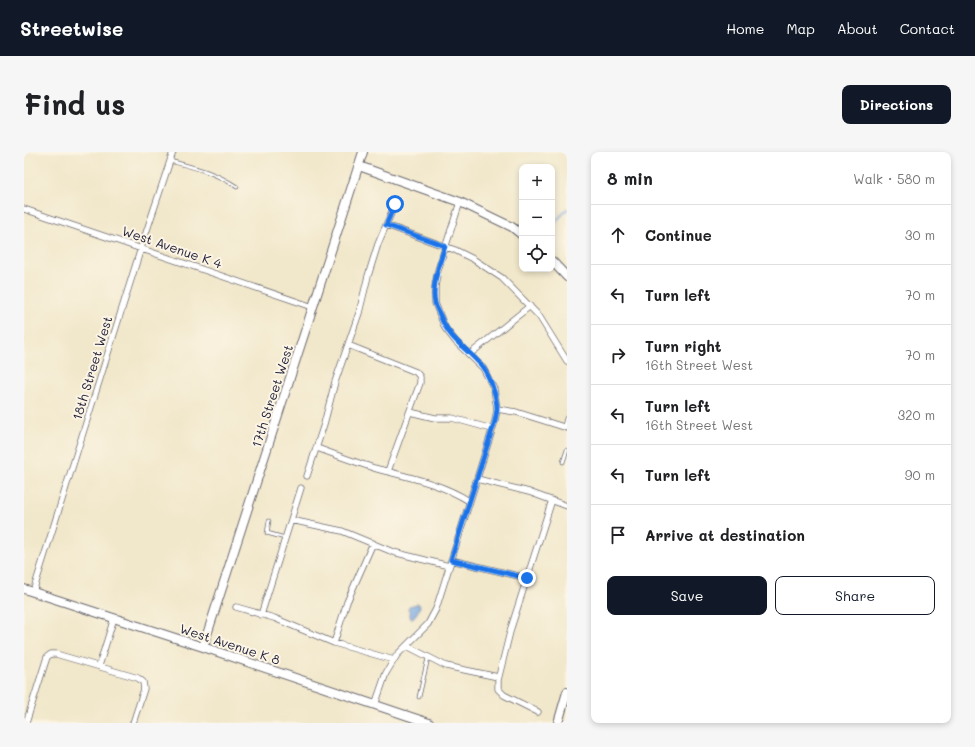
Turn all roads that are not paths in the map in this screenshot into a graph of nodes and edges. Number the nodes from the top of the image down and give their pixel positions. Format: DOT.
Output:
graph roads {
  1 [pos="173,152"];
  2 [pos="363,152"];
  3 [pos="170,161"];
  4 [pos="359,166"];
  5 [pos="237,187"];
  6 [pos="460,202"];
  7 [pos="395,204"];
  8 [pos="24,209"];
  9 [pos="386,225"];
  10 [pos="519,233"];
  11 [pos="445,246"];
  12 [pos="141,248"];
  13 [pos="555,264"];
  14 [pos="567,277"];
  15 [pos="530,306"];
  16 [pos="313,307"];
  17 [pos="348,345"];
  18 [pos="470,354"];
  19 [pos="567,361"];
  20 [pos="497,409"];
  21 [pos="410,412"];
  22 [pos="567,419"];
  23 [pos="566,428"];
  24 [pos="492,429"];
  25 [pos="317,448"];
  26 [pos="567,450"];
  27 [pos="563,462"];
  28 [pos="388,471"];
  29 [pos="307,476"];
  30 [pos="477,479"];
  31 [pos="301,488"];
  32 [pos="552,500"];
  33 [pos="469,502"];
  34 [pos="567,506"];
  35 [pos="291,520"];
  36 [pos="269,521"];
  37 [pos="285,538"];
  38 [pos="372,543"];
  39 [pos="450,563"];
  40 [pos="527,578"];
  41 [pos="24,589"];
  42 [pos="33,592"];
  43 [pos="236,607"];
  44 [pos="262,614"];
  45 [pos="114,618"];
  46 [pos="334,643"];
  47 [pos="407,646"];
  48 [pos="203,647"];
  49 [pos="428,658"];
  50 [pos="394,660"];
  51 [pos="99,666"];
  52 [pos="498,678"];
  53 [pos="567,692"];
  54 [pos="419,697"];
  55 [pos="375,704"];
  56 [pos="538,712"];
  57 [pos="26,723"];
  58 [pos="133,723"];
  59 [pos="429,723"];
  60 [pos="558,723"];
  1 -- 3 [label="street, 18th Street West"];
  2 -- 4 [label="street, 17th Street West"];
  3 -- 5 [label="lane"];
  3 -- 12 [label="street, 18th Street West"];
  4 -- 6 [label="street"];
  4 -- 16 [label="street, 17th Street West"];
  6 -- 10 [label="street"];
  6 -- 11 [label="street"];
  7 -- 9 [label="street"];
  8 -- 12 [label="street, West Avenue K 4"];
  9 -- 11 [label="street"];
  9 -- 17 [label="street"];
  11 -- 15 [label="street"];
  11 -- 18 [label="street"];
  12 -- 16 [label="street, West Avenue K 4"];
  12 -- 42 [label="street, 18th Street West"];
  13 -- 14 [label="street"];
  15 -- 18 [label="street"];
  15 -- 19 [label="street"];
  16 -- 48 [label="street, 17th Street West"];
  17 -- 21 [label="street"];
  17 -- 25 [label="street"];
  18 -- 20 [label="street"];
  20 -- 23 [label="street"];
  20 -- 24 [label="street"];
  21 -- 24 [label="street"];
  21 -- 28 [label="street"];
  22 -- 23 [label="street"];
  24 -- 30 [label="street"];
  25 -- 28 [label="street"];
  25 -- 29 [label="street"];
  26 -- 27 [label="lane"];
  28 -- 33 [label="street"];
  30 -- 32 [label="street"];
  30 -- 33 [label="street"];
  31 -- 35 [label="street"];
  32 -- 34 [label="street"];
  32 -- 40 [label="street"];
  33 -- 39 [label="street"];
  35 -- 37 [label="street"];
  35 -- 38 [label="street"];
  36 -- 37 [label="lane"];
  37 -- 44 [label="street"];
  38 -- 39 [label="street"];
  38 -- 46 [label="street"];
  39 -- 40 [label="street"];
  39 -- 47 [label="street"];
  40 -- 52 [label="street"];
  41 -- 42 [label="street, West Avenue K 8"];
  42 -- 45 [label="street, West Avenue K 8"];
  43 -- 44 [label="street"];
  44 -- 46 [label="street"];
  45 -- 48 [label="street, West Avenue K 8"];
  45 -- 51 [label="street"];
  46 -- 50 [label="street"];
  47 -- 49 [label="street"];
  47 -- 50 [label="street"];
  48 -- 55 [label="street, West Avenue K 8"];
  49 -- 52 [label="street"];
  49 -- 54 [label="lane"];
  50 -- 55 [label="street"];
  51 -- 57 [label="street"];
  51 -- 58 [label="street"];
  52 -- 56 [label="street"];
  53 -- 60 [label="street"];
  55 -- 59 [label="street, West Avenue K 8"];
}
